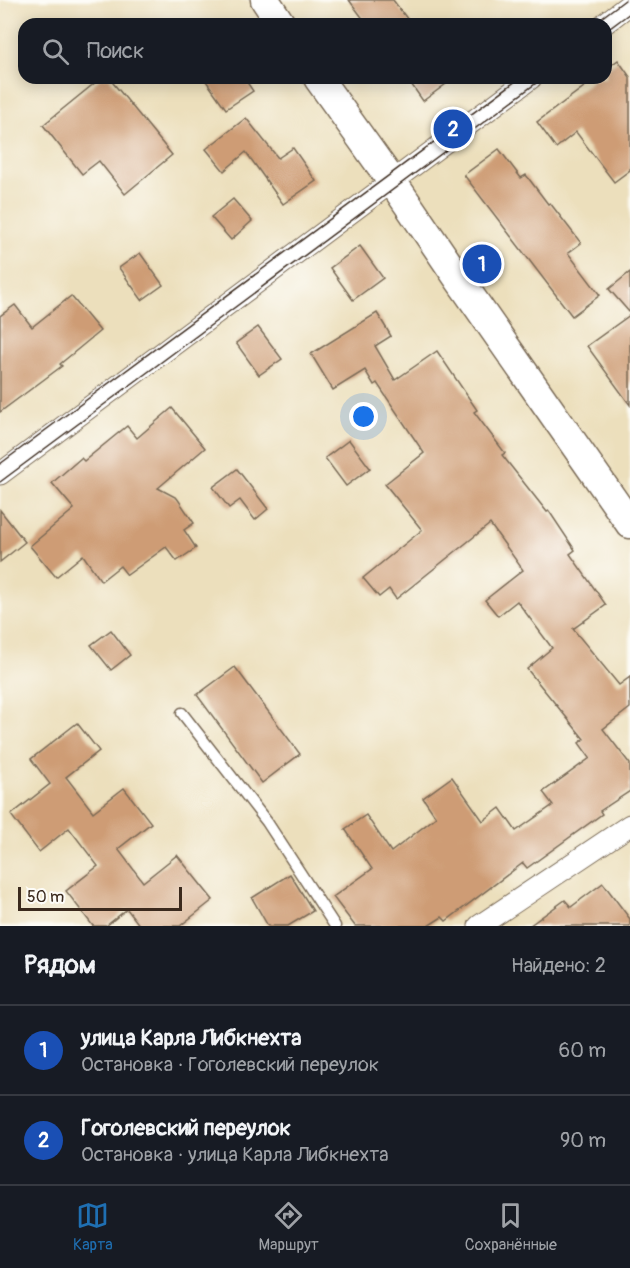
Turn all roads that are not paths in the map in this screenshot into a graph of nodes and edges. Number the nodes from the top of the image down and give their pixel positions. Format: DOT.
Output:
graph roads {
  1 [pos="265,0"];
  2 [pos="630,4"];
  3 [pos="277,18"];
  4 [pos="612,18"];
  5 [pos="322,84"];
  6 [pos="523,84"];
  7 [pos="392,182"];
  8 [pos="0,474"];
  9 [pos="630,524"];
  10 [pos="182,713"];
  11 [pos="630,825"];
  12 [pos="335,926"];
  13 [pos="478,926"];
  1 -- 3 [label="main road"];
  2 -- 4 [label="street"];
  5 -- 7 [label="main road"];
  6 -- 7 [label="street"];
  7 -- 8 [label="street"];
  7 -- 9 [label="main road"];
  10 -- 12 [label="lane"];
  11 -- 13 [label="street"];
}
